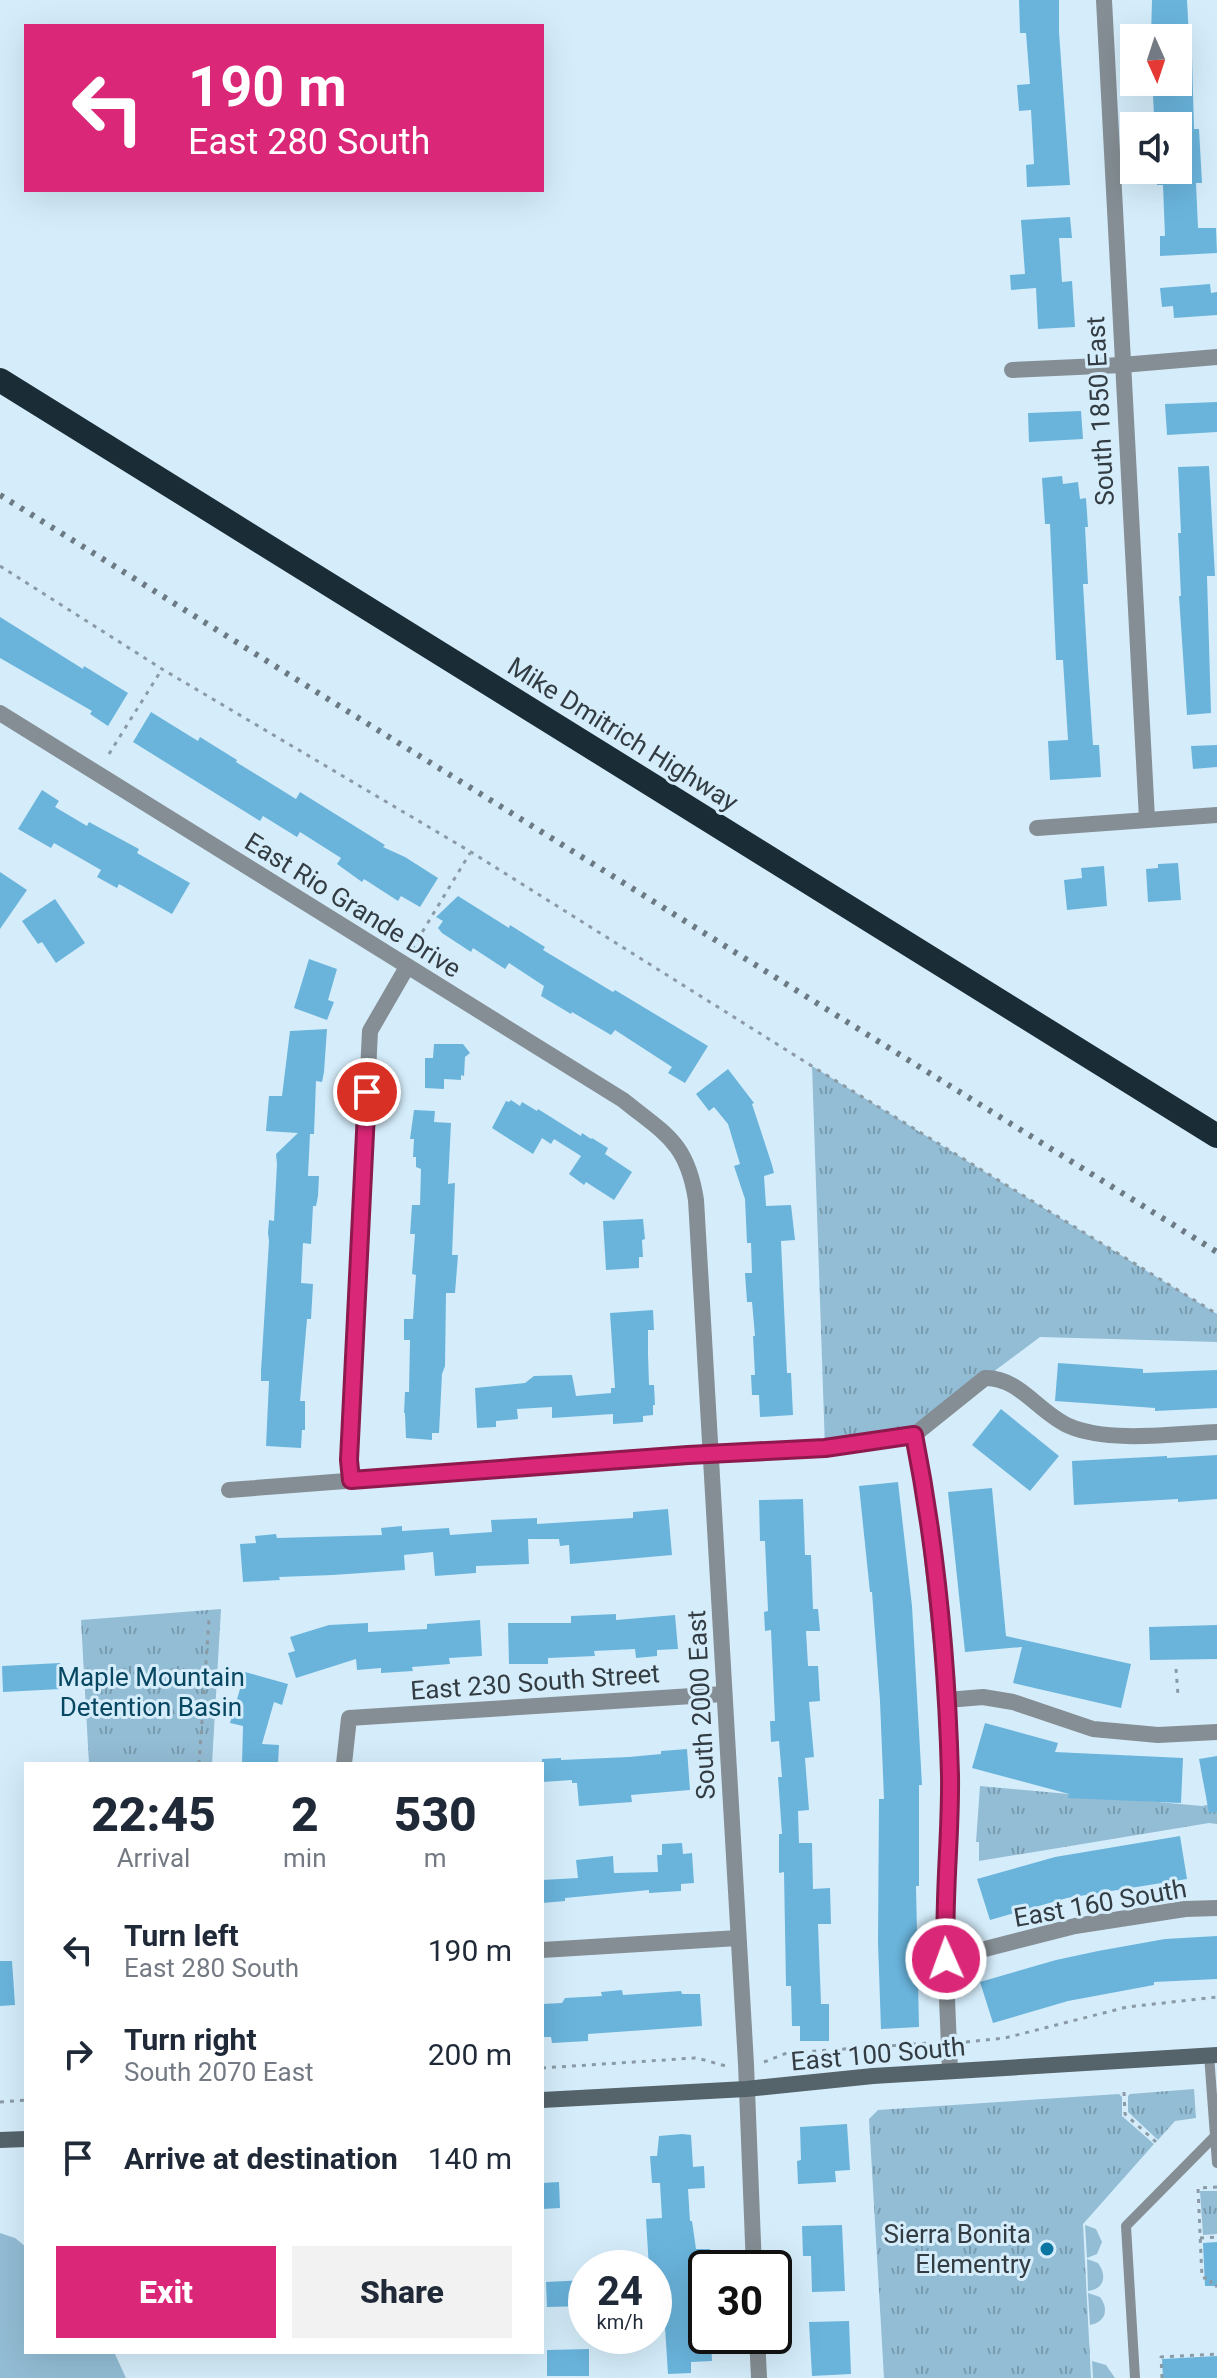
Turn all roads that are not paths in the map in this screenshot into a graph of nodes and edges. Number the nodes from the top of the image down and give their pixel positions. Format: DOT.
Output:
graph roads {
  1 [pos="1104,0"];
  2 [pos="1217,357"];
  3 [pos="1122,365"];
  4 [pos="1012,370"];
  5 [pos="0,380"];
  6 [pos="0,713"];
  7 [pos="1217,815"];
  8 [pos="1147,819"];
  9 [pos="1037,828"];
  10 [pos="407,967"];
  11 [pos="1217,1136"];
  12 [pos="676,1143"];
  13 [pos="1217,1432"];
  14 [pos="914,1435"];
  15 [pos="711,1454"];
  16 [pos="351,1480"];
  17 [pos="229,1490"];
  18 [pos="724,1694"];
  19 [pos="947,1700"];
  20 [pos="1217,1732"];
  21 [pos="344,1762"];
  22 [pos="1217,1908"];
  23 [pos="738,1938"];
  24 [pos="544,1950"];
  25 [pos="946,1959"];
  26 [pos="1213,2055"];
  27 [pos="950,2071"];
  28 [pos="746,2089"];
  29 [pos="544,2100"];
  30 [pos="1216,2134"];
  31 [pos="24,2139"];
  32 [pos="0,2140"];
  33 [pos="1217,2163"];
  34 [pos="753,2250"];
  35 [pos="758,2354"];
  36 [pos="759,2378"];
  37 [pos="1135,2378"];
  1 -- 3 [label="street, South 1850 East"];
  2 -- 3 [label="street"];
  3 -- 4 [label="street"];
  3 -- 8 [label="street, South 1850 East"];
  5 -- 11 [label="highway, Mike Dmitrich Highway"];
  6 -- 10 [label="street, East Rio Grande Drive"];
  7 -- 8 [label="street"];
  8 -- 9 [label="street"];
  10 -- 12 [label="street, East Rio Grande Drive"];
  10 -- 16 [label="street"];
  12 -- 15 [label="street, South 2000 East"];
  13 -- 14 [label="street"];
  14 -- 15 [label="street"];
  14 -- 19 [label="street"];
  15 -- 16 [label="street"];
  15 -- 18 [label="street, South 2000 East"];
  16 -- 17 [label="street"];
  18 -- 21 [label="street, East 230 South Street"];
  18 -- 23 [label="street, South 2000 East"];
  19 -- 20 [label="street"];
  19 -- 25 [label="street"];
  22 -- 25 [label="street, East 160 South"];
  23 -- 24 [label="street"];
  23 -- 28 [label="street, South 2000 East"];
  25 -- 27 [label="street"];
  26 -- 27 [label="street, East 100 South"];
  26 -- 30 [label="lane"];
  27 -- 28 [label="street, East 100 South"];
  28 -- 29 [label="street, East 100 South"];
  28 -- 34 [label="street, South 2000 East"];
  30 -- 33 [label="lane"];
  30 -- 37 [label="lane"];
  31 -- 32 [label="street"];
  35 -- 36 [label="street"];
}
